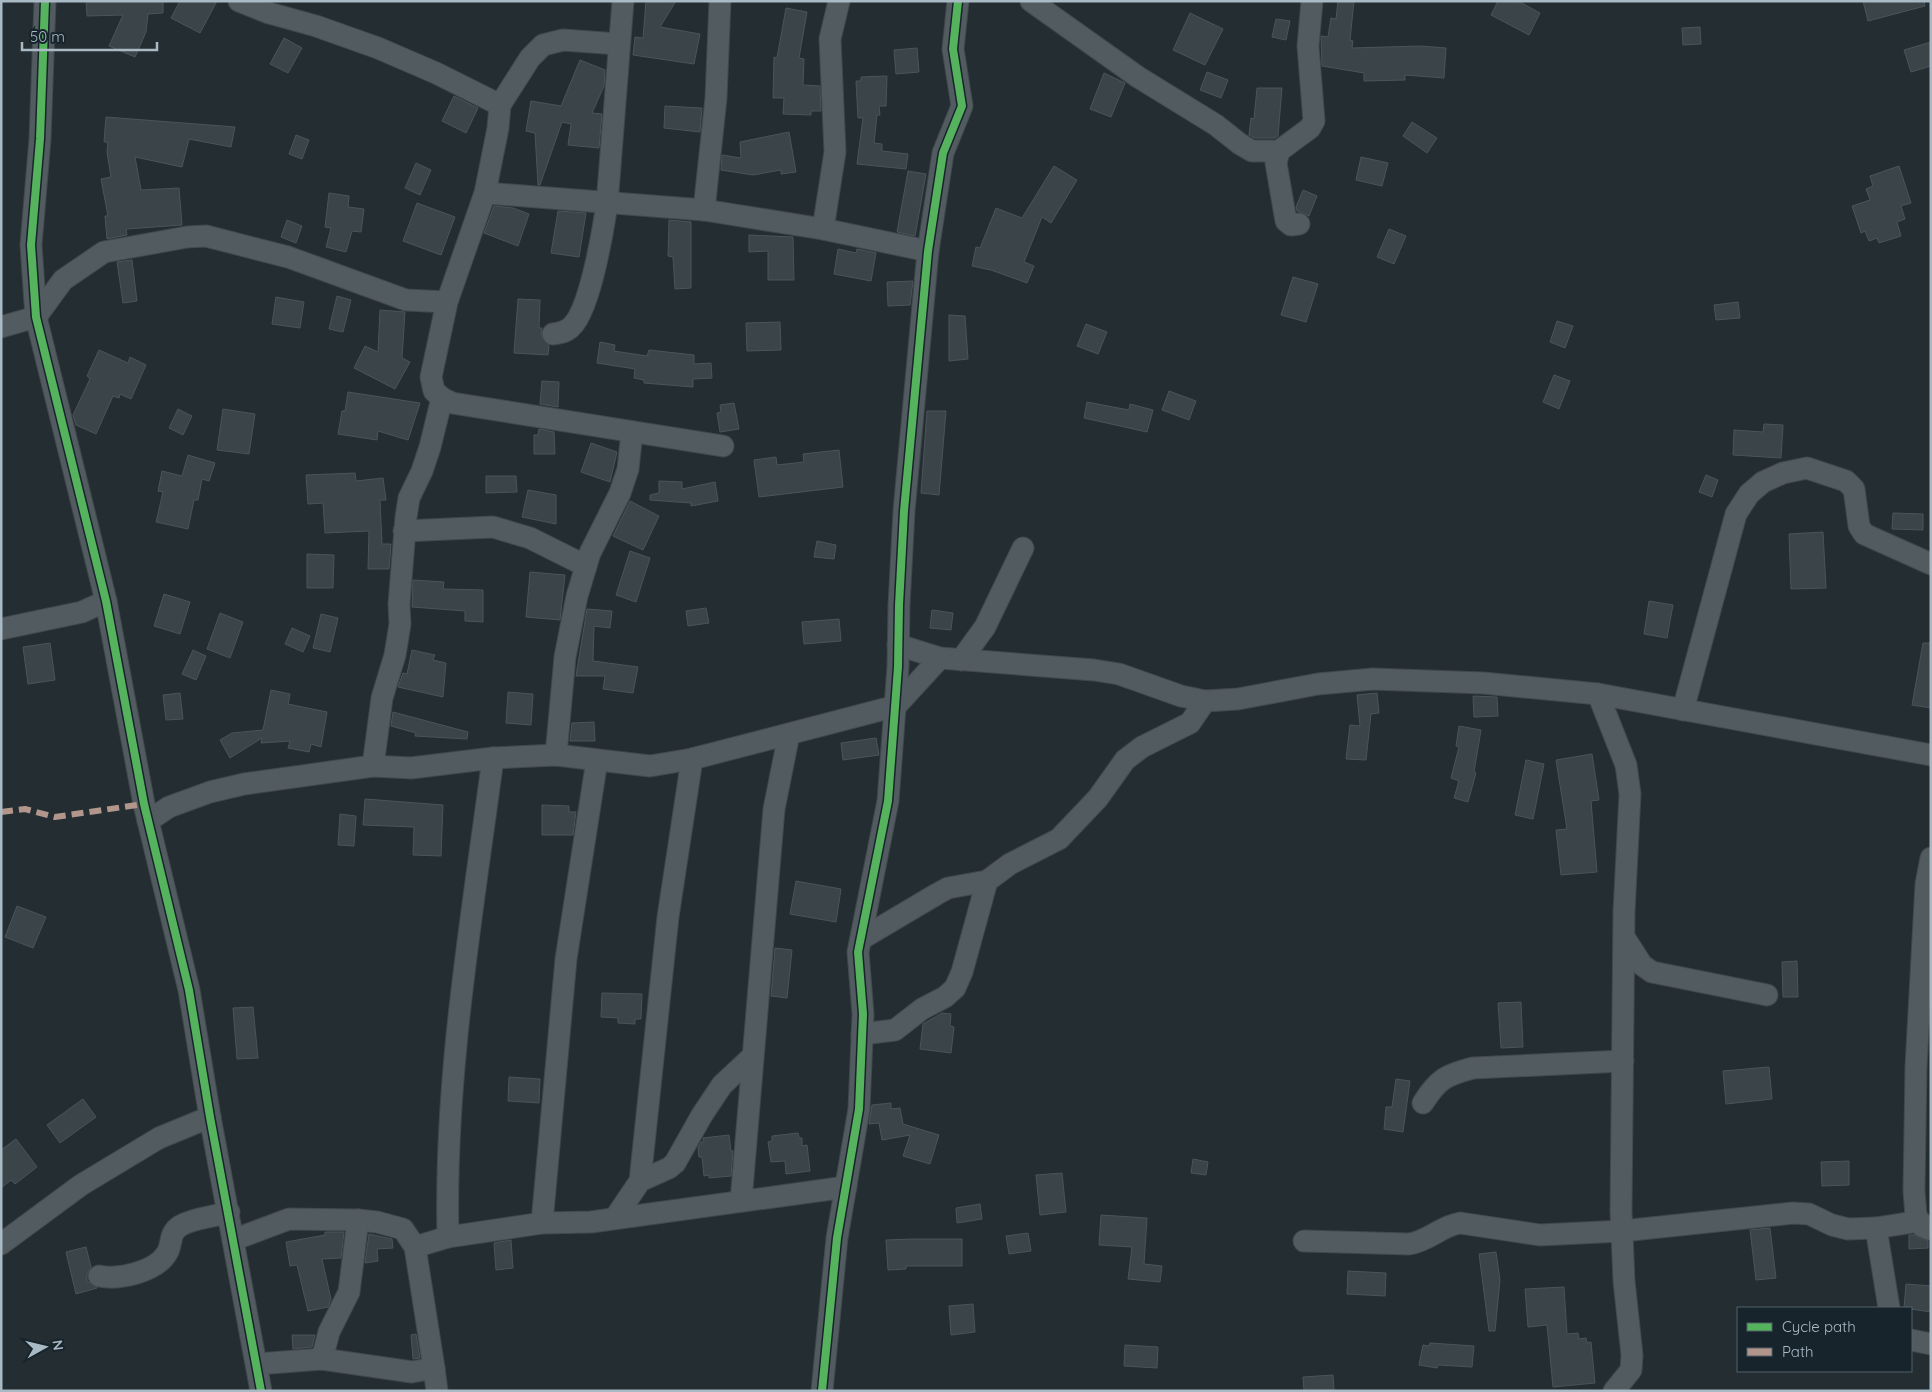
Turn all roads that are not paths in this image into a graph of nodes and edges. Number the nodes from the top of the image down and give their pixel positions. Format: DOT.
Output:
graph roads {
  1 [pos="45,1"];
  2 [pos="623,1"];
  3 [pos="720,1"];
  4 [pos="839,1"];
  5 [pos="958,1"];
  6 [pos="1031,1"];
  7 [pos="1312,1"];
  8 [pos="243,2"];
  9 [pos="619,44"];
  10 [pos="500,105"];
  11 [pos="1279,151"];
  12 [pos="485,193"];
  13 [pos="607,204"];
  14 [pos="704,210"];
  15 [pos="1300,224"];
  16 [pos="823,229"];
  17 [pos="928,251"];
  18 [pos="447,302"];
  19 [pos="36,317"];
  20 [pos="1,327"];
  21 [pos="553,334"];
  22 [pos="442,398"];
  23 [pos="632,432"];
  24 [pos="723,446"];
  25 [pos="404,531"];
  26 [pos="1023,548"];
  27 [pos="1931,564"];
  28 [pos="586,566"];
  29 [pos="106,601"];
  30 [pos="1,629"];
  31 [pos="898,645"];
  32 [pos="940,658"];
  33 [pos="961,660"];
  34 [pos="1598,694"];
  35 [pos="1205,701"];
  36 [pos="896,706"];
  37 [pos="1683,710"];
  38 [pos="789,734"];
  39 [pos="1931,754"];
  40 [pos="556,756"];
  41 [pos="493,758"];
  42 [pos="692,759"];
  43 [pos="597,760"];
  44 [pos="373,766"];
  45 [pos="148,822"];
  46 [pos="1931,858"];
  47 [pos="987,881"];
  48 [pos="1624,937"];
  49 [pos="861,939"];
  50 [pos="1926,976"];
  51 [pos="1767,995"];
  52 [pos="862,1034"];
  53 [pos="753,1056"];
  54 [pos="1623,1061"];
  55 [pos="1423,1103"];
  56 [pos="210,1117"];
  57 [pos="1923,1121"];
  58 [pos="640,1181"];
  59 [pos="846,1186"];
  60 [pos="741,1201"];
  61 [pos="229,1212"];
  62 [pos="615,1218"];
  63 [pos="358,1220"];
  64 [pos="542,1223"];
  65 [pos="1925,1225"];
  66 [pos="1876,1228"];
  67 [pos="1622,1231"];
  68 [pos="448,1237"];
  69 [pos="233,1240"];
  70 [pos="1304,1241"];
  71 [pos="1,1244"];
  72 [pos="415,1247"];
  73 [pos="99,1276"];
  74 [pos="1889,1307"];
  75 [pos="1912,1340"];
  76 [pos="1931,1344"];
  77 [pos="322,1359"];
  78 [pos="257,1364"];
  79 [pos="434,1368"];
  80 [pos="261,1391"];
  81 [pos="437,1391"];
  82 [pos="822,1391"];
  83 [pos="1614,1391"];
  1 -- 19 [label="street"];
  2 -- 9 [label="street"];
  3 -- 14 [label="street"];
  4 -- 16 [label="street"];
  5 -- 17 [label="street"];
  6 -- 11 [label="street"];
  7 -- 11 [label="street"];
  8 -- 10 [label="street"];
  9 -- 10 [label="street"];
  9 -- 13 [label="street"];
  10 -- 12 [label="street"];
  11 -- 15 [label="street"];
  12 -- 13 [label="street"];
  12 -- 18 [label="street"];
  13 -- 14 [label="street"];
  13 -- 21 [label="street"];
  14 -- 16 [label="street"];
  16 -- 17 [label="street"];
  17 -- 31 [label="street"];
  18 -- 19 [label="street"];
  18 -- 22 [label="street"];
  19 -- 20 [label="street"];
  19 -- 29 [label="street"];
  22 -- 23 [label="street"];
  22 -- 25 [label="street"];
  23 -- 24 [label="street"];
  23 -- 28 [label="street"];
  25 -- 28 [label="street"];
  25 -- 44 [label="street"];
  26 -- 33 [label="street"];
  27 -- 37 [label="street"];
  28 -- 40 [label="street"];
  29 -- 30 [label="street"];
  29 -- 45 [label="street"];
  31 -- 32 [label="street"];
  31 -- 36 [label="street"];
  32 -- 33 [label="street"];
  32 -- 36 [label="street"];
  33 -- 35 [label="street"];
  34 -- 35 [label="street"];
  34 -- 37 [label="street"];
  34 -- 48 [label="street"];
  35 -- 47 [label="street"];
  36 -- 38 [label="street"];
  36 -- 49 [label="street"];
  37 -- 39 [label="street"];
  38 -- 42 [label="street"];
  38 -- 53 [label="street"];
  40 -- 41 [label="street"];
  40 -- 43 [label="street"];
  41 -- 44 [label="street"];
  41 -- 68 [label="street"];
  42 -- 43 [label="street"];
  42 -- 58 [label="street"];
  43 -- 64 [label="street"];
  44 -- 45 [label="street"];
  45 -- 56 [label="street"];
  46 -- 50 [label="street"];
  47 -- 49 [label="street"];
  47 -- 52 [label="street"];
  48 -- 51 [label="street"];
  48 -- 54 [label="street"];
  49 -- 52 [label="street"];
  50 -- 57 [label="street"];
  52 -- 59 [label="street"];
  53 -- 58 [label="street"];
  53 -- 60 [label="street"];
  54 -- 55 [label="street"];
  54 -- 67 [label="street"];
  56 -- 61 [label="street"];
  56 -- 71 [label="street"];
  57 -- 65 [label="street"];
  58 -- 62 [label="street"];
  59 -- 60 [label="street"];
  59 -- 82 [label="street"];
  60 -- 62 [label="street"];
  61 -- 69 [label="street"];
  61 -- 73 [label="street"];
  62 -- 64 [label="street"];
  63 -- 69 [label="street"];
  63 -- 72 [label="street"];
  63 -- 77 [label="street"];
  64 -- 68 [label="street"];
  65 -- 66 [label="street"];
  66 -- 67 [label="street"];
  66 -- 74 [label="street"];
  67 -- 70 [label="street"];
  67 -- 83 [label="street"];
  68 -- 72 [label="street"];
  69 -- 78 [label="street"];
  72 -- 79 [label="street"];
  75 -- 76 [label="street"];
  77 -- 78 [label="street"];
  77 -- 79 [label="street"];
  78 -- 80 [label="street"];
  79 -- 81 [label="street"];
}
